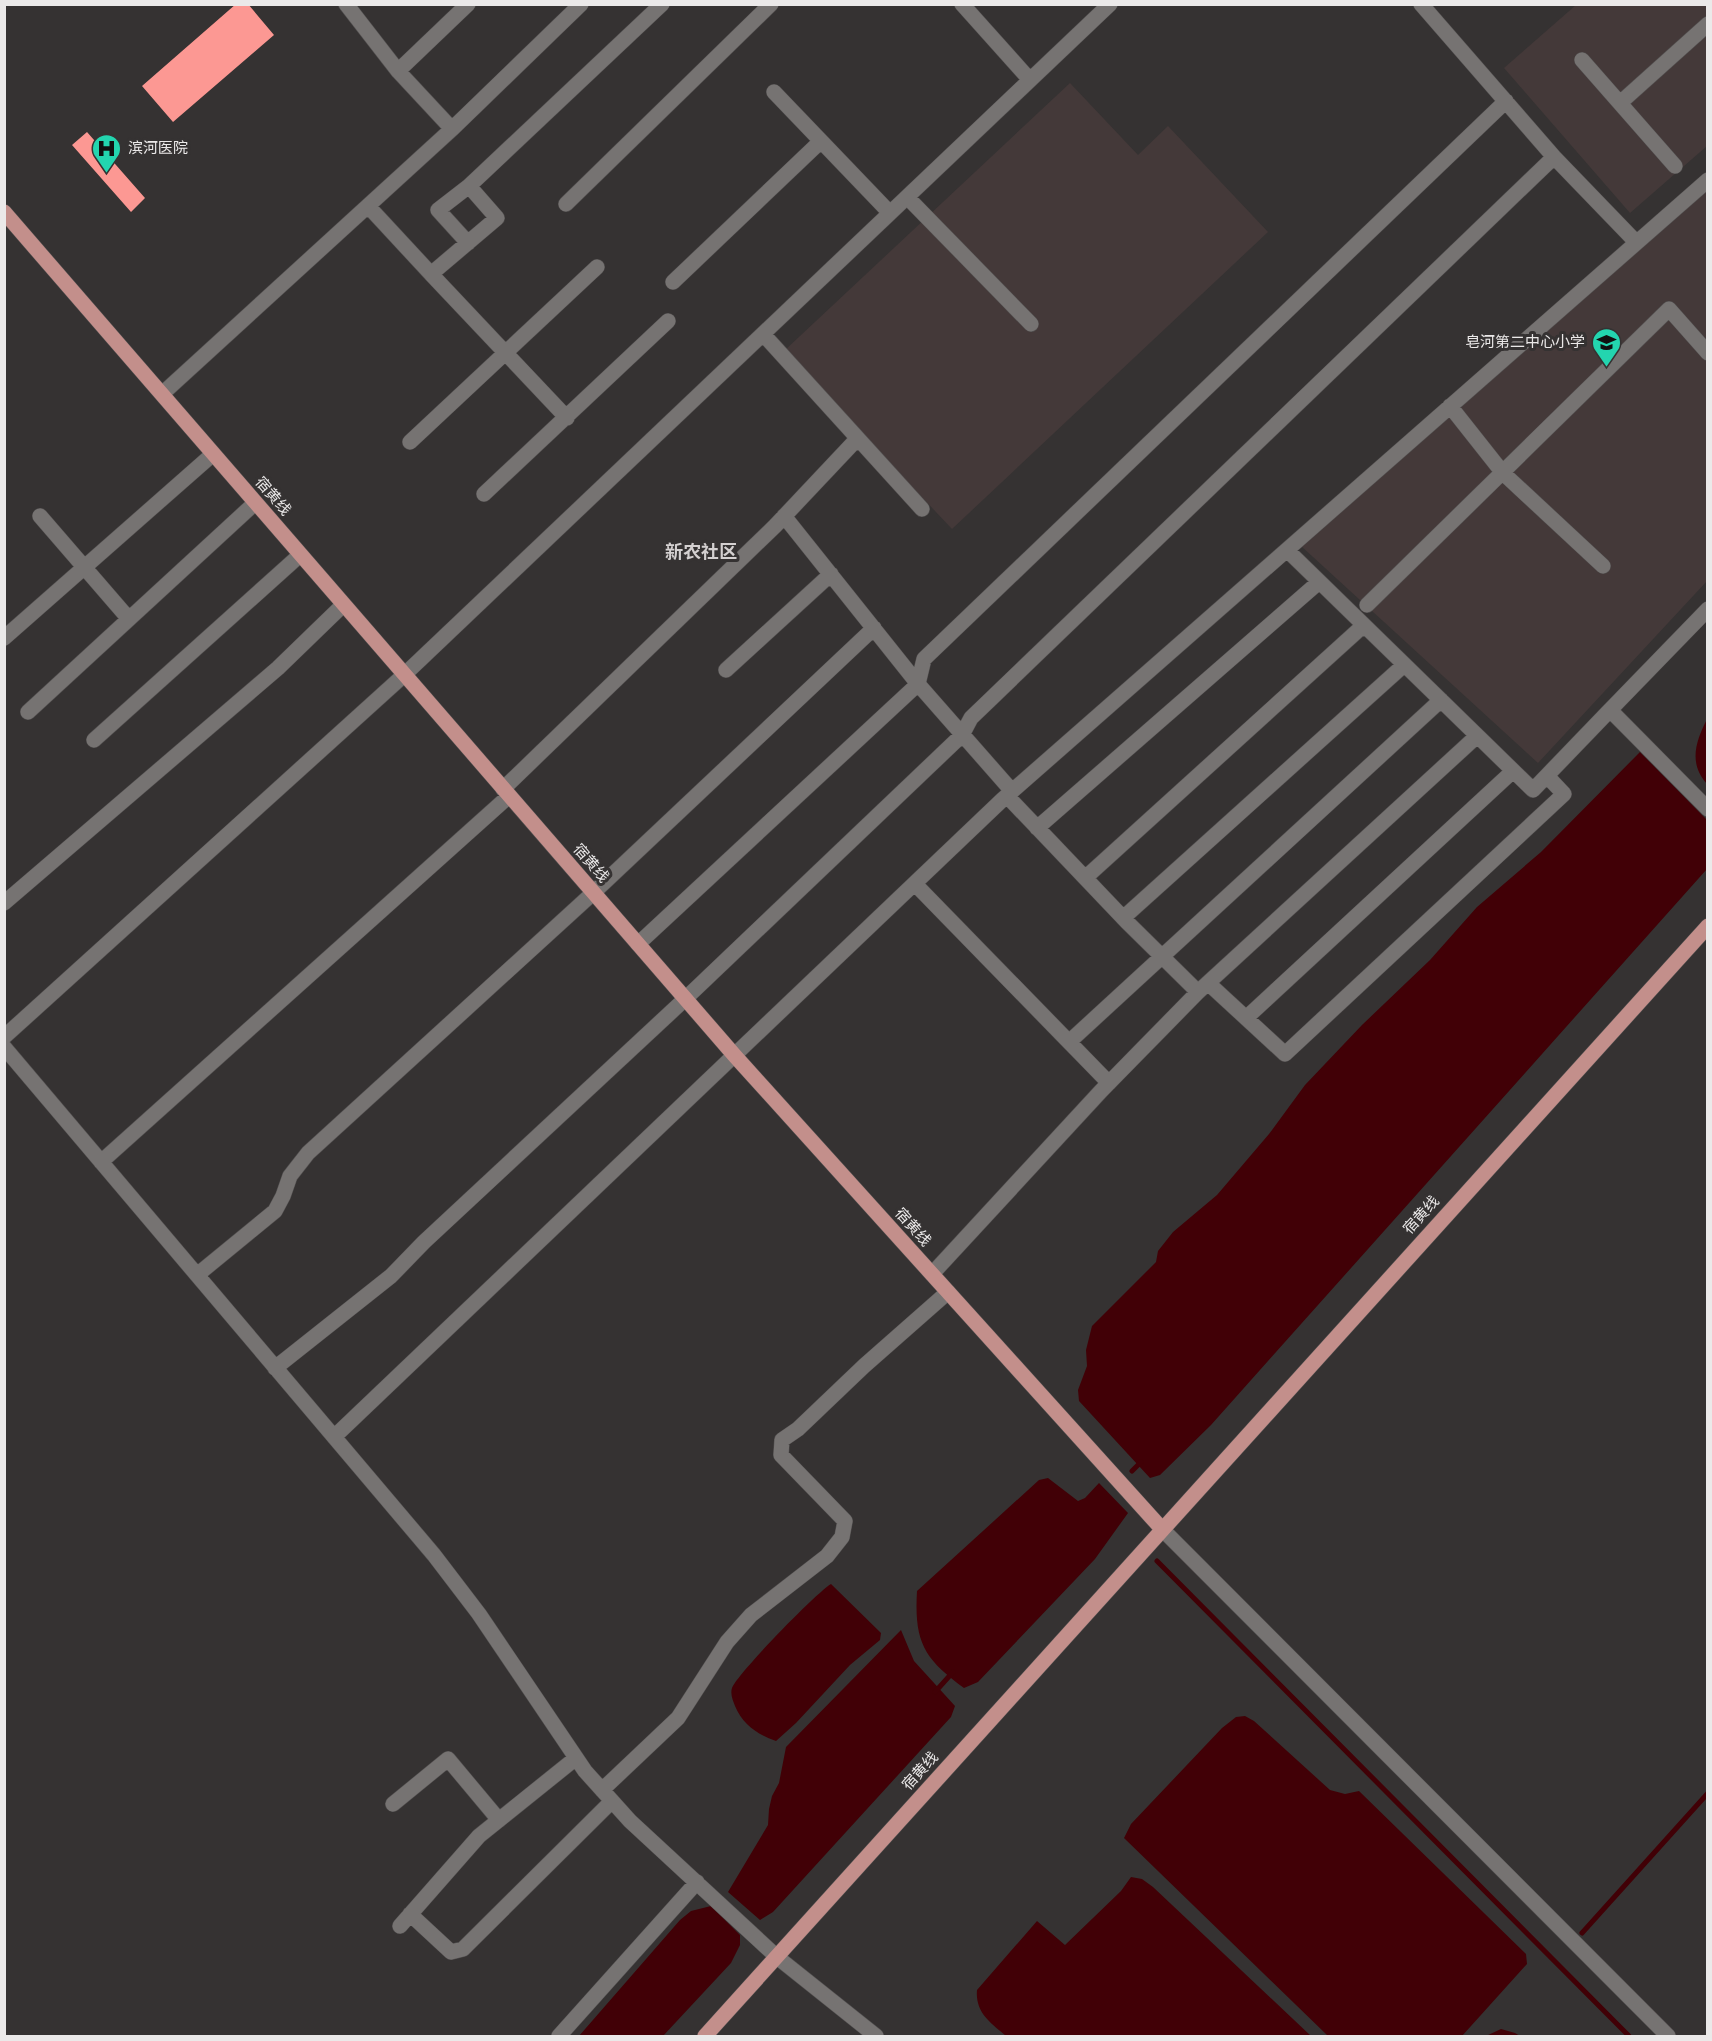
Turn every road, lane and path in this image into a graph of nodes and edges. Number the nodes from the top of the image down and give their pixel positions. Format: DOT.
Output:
graph roads {
  1 [pos="346,4"];
  2 [pos="468,4"];
  3 [pos="581,4"];
  4 [pos="662,4"];
  5 [pos="771,4"];
  6 [pos="1110,4"];
  7 [pos="1422,4"];
  8 [pos="963,5"];
  9 [pos="1707,24"];
  10 [pos="1582,60"];
  11 [pos="398,71"];
  12 [pos="1030,81"];
  13 [pos="774,92"];
  14 [pos="1506,101"];
  15 [pos="1620,103"];
  16 [pos="452,129"];
  17 [pos="821,141"];
  18 [pos="1554,157"];
  19 [pos="1675,166"];
  20 [pos="1707,180"];
  21 [pos="468,186"];
  22 [pos="907,197"];
  23 [pos="566,204"];
  24 [pos="368,206"];
  25 [pos="4,212"];
  26 [pos="890,213"];
  27 [pos="468,243"];
  28 [pos="1636,243"];
  29 [pos="597,267"];
  30 [pos="431,274"];
  31 [pos="673,282"];
  32 [pos="668,321"];
  33 [pos="1031,324"];
  34 [pos="763,334"];
  35 [pos="506,353"];
  36 [pos="1707,353"];
  37 [pos="162,394"];
  38 [pos="1450,406"];
  39 [pos="567,418"];
  40 [pos="857,439"];
  41 [pos="410,442"];
  42 [pos="213,454"];
  43 [pos="1503,474"];
  44 [pos="484,494"];
  45 [pos="255,502"];
  46 [pos="922,509"];
  47 [pos="40,516"];
  48 [pos="784,516"];
  49 [pos="1287,550"];
  50 [pos="300,555"];
  51 [pos="1603,566"];
  52 [pos="84,567"];
  53 [pos="831,574"];
  54 [pos="1319,582"];
  55 [pos="343,605"];
  56 [pos="1367,605"];
  57 [pos="1707,609"];
  58 [pos="129,619"];
  59 [pos="1364,625"];
  60 [pos="874,628"];
  61 [pos="4,638"];
  62 [pos="1404,664"];
  63 [pos="726,670"];
  64 [pos="404,675"];
  65 [pos="918,684"];
  66 [pos="1441,700"];
  67 [pos="1610,710"];
  68 [pos="28,712"];
  69 [pos="962,735"];
  70 [pos="1477,736"];
  71 [pos="94,740"];
  72 [pos="1513,771"];
  73 [pos="1547,776"];
  74 [pos="506,793"];
  75 [pos="1010,794"];
  76 [pos="1707,809"];
  77 [pos="1037,828"];
  78 [pos="1085,878"];
  79 [pos="915,884"];
  80 [pos="593,893"];
  81 [pos="4,903"];
  82 [pos="1123,918"];
  83 [pos="1707,926"];
  84 [pos="638,944"];
  85 [pos="1162,957"];
  86 [pos="1203,988"];
  87 [pos="685,999"];
  88 [pos="1246,1018"];
  89 [pos="4,1037"];
  90 [pos="1069,1042"];
  91 [pos="4,1047"];
  92 [pos="735,1056"];
  93 [pos="1109,1083"];
  94 [pos="101,1162"];
  95 [pos="932,1274"];
  96 [pos="197,1275"];
  97 [pos="948,1292"];
  98 [pos="275,1368"];
  99 [pos="334,1437"];
  100 [pos="1162,1529"];
  101 [pos="576,1758"];
  102 [pos="607,1795"];
  103 [pos="393,1804"];
  104 [pos="499,1820"];
  105 [pos="697,1882"];
  106 [pos="777,1957"];
  107 [pos="559,2037"];
  108 [pos="705,2037"];
  109 [pos="876,2037"];
  110 [pos="1668,2037"];
  1 -- 11 [label="street"];
  2 -- 11 [label="street"];
  3 -- 16 [label="street"];
  4 -- 21 [label="street"];
  5 -- 23 [label="street"];
  6 -- 12 [label="street"];
  7 -- 14 [label="street"];
  8 -- 12 [label="street"];
  9 -- 15 [label="street"];
  10 -- 15 [label="street"];
  11 -- 16 [label="street"];
  12 -- 22 [label="street"];
  13 -- 17 [label="street"];
  14 -- 18 [label="street"];
  14 -- 65 [label="street"];
  15 -- 19 [label="street"];
  16 -- 24 [label="street"];
  17 -- 26 [label="street"];
  17 -- 31 [label="street"];
  18 -- 28 [label="street"];
  18 -- 69 [label="street"];
  20 -- 28 [label="street"];
  21 -- 27 [label="street"];
  21 -- 27 [label="street"];
  22 -- 26 [label="street"];
  22 -- 33 [label="street"];
  24 -- 30 [label="street"];
  24 -- 37 [label="street"];
  25 -- 37 [label="main road, 宿黄线"];
  26 -- 34 [label="street"];
  27 -- 30 [label="street"];
  28 -- 38 [label="street"];
  29 -- 35 [label="street"];
  30 -- 35 [label="street"];
  32 -- 39 [label="street"];
  34 -- 40 [label="street"];
  34 -- 64 [label="street"];
  35 -- 39 [label="street"];
  35 -- 41 [label="street"];
  36 -- 43 [label="street"];
  37 -- 42 [label="main road, 宿黄线"];
  38 -- 43 [label="street"];
  38 -- 49 [label="street"];
  39 -- 44 [label="street"];
  40 -- 46 [label="street"];
  40 -- 48 [label="street"];
  42 -- 45 [label="main road, 宿黄线"];
  42 -- 52 [label="street"];
  43 -- 51 [label="street"];
  43 -- 56 [label="street"];
  45 -- 50 [label="main road, 宿黄线"];
  45 -- 58 [label="street"];
  47 -- 52 [label="street"];
  48 -- 53 [label="street"];
  48 -- 74 [label="street"];
  49 -- 54 [label="street"];
  49 -- 75 [label="street"];
  50 -- 55 [label="main road, 宿黄线"];
  50 -- 71 [label="street"];
  52 -- 58 [label="street"];
  52 -- 61 [label="street"];
  53 -- 60 [label="street"];
  53 -- 63 [label="street"];
  54 -- 59 [label="street"];
  54 -- 77 [label="street"];
  55 -- 64 [label="main road, 宿黄线"];
  55 -- 81 [label="street"];
  57 -- 67 [label="street"];
  58 -- 68 [label="street"];
  59 -- 62 [label="street"];
  59 -- 78 [label="street"];
  60 -- 65 [label="street"];
  60 -- 80 [label="street"];
  62 -- 66 [label="street"];
  62 -- 82 [label="street"];
  64 -- 74 [label="main road, 宿黄线"];
  64 -- 89 [label="street"];
  65 -- 69 [label="street"];
  65 -- 84 [label="street"];
  66 -- 70 [label="street"];
  66 -- 85 [label="street"];
  67 -- 73 [label="street"];
  67 -- 76 [label="street"];
  69 -- 75 [label="street"];
  69 -- 87 [label="street"];
  70 -- 72 [label="street"];
  70 -- 86 [label="street"];
  72 -- 73 [label="street"];
  72 -- 88 [label="street"];
  73 -- 88 [label="street"];
  74 -- 80 [label="main road, 宿黄线"];
  74 -- 94 [label="street"];
  75 -- 77 [label="street"];
  75 -- 79 [label="street"];
  77 -- 78 [label="street"];
  78 -- 82 [label="street"];
  79 -- 90 [label="street"];
  79 -- 92 [label="street"];
  80 -- 84 [label="main road, 宿黄线"];
  80 -- 96 [label="street"];
  82 -- 85 [label="street"];
  83 -- 100 [label="main road, 宿黄线"];
  84 -- 87 [label="main road, 宿黄线"];
  85 -- 86 [label="street"];
  85 -- 90 [label="street"];
  86 -- 88 [label="street"];
  86 -- 93 [label="street"];
  87 -- 92 [label="main road, 宿黄线"];
  87 -- 98 [label="street"];
  90 -- 93 [label="street"];
  91 -- 94 [label="street"];
  92 -- 95 [label="main road, 宿黄线"];
  92 -- 99 [label="street"];
  93 -- 95 [label="street"];
  94 -- 96 [label="street"];
  95 -- 97 [label="main road, 宿黄线"];
  96 -- 98 [label="street"];
  97 -- 100 [label="main road, 宿黄线"];
  97 -- 102 [label="street"];
  98 -- 99 [label="street"];
  99 -- 101 [label="street"];
  100 -- 106 [label="main road, 宿黄线"];
  100 -- 110 [label="street"];
  101 -- 102 [label="street"];
  101 -- 104 [label="street"];
  102 -- 104 [label="street"];
  102 -- 105 [label="street"];
  103 -- 104 [label="street"];
  105 -- 106 [label="street"];
  105 -- 107 [label="street"];
  106 -- 108 [label="main road, 宿黄线"];
  106 -- 109 [label="street"];
}
